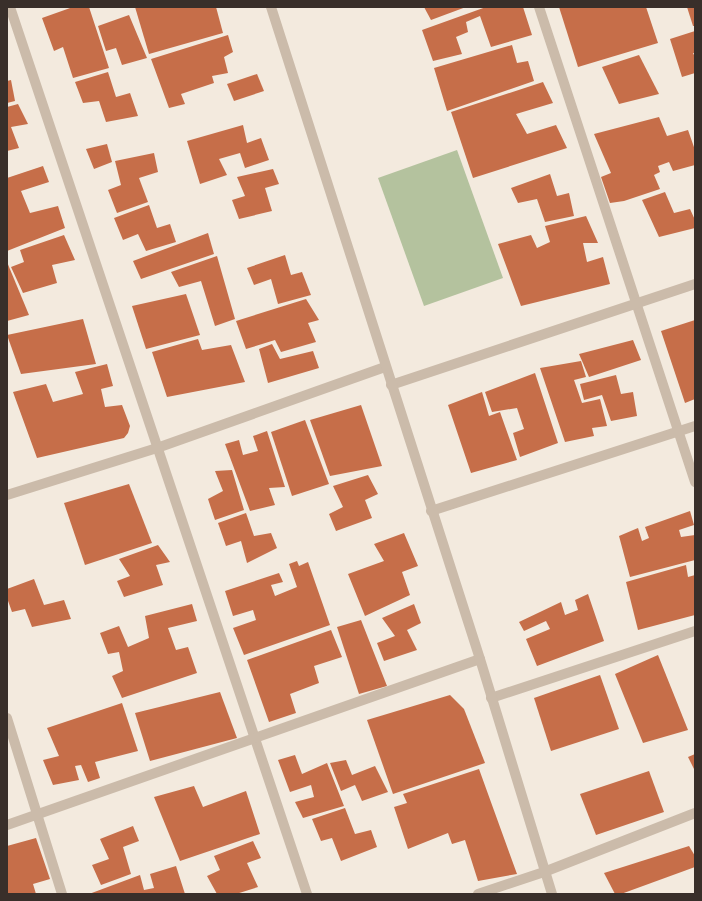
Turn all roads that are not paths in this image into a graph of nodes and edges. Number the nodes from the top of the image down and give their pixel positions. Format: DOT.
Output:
graph roads {
  1 [pos="10,7"];
  2 [pos="271,7"];
  3 [pos="539,7"];
  4 [pos="695,284"];
  5 [pos="636,304"];
  6 [pos="385,367"];
  7 [pos="391,385"];
  8 [pos="695,426"];
  9 [pos="679,432"];
  10 [pos="157,448"];
  11 [pos="695,482"];
  12 [pos="7,495"];
  13 [pos="431,511"];
  14 [pos="695,631"];
  15 [pos="480,659"];
  16 [pos="491,698"];
  17 [pos="7,718"];
  18 [pos="254,738"];
  19 [pos="695,813"];
  20 [pos="37,814"];
  21 [pos="7,825"];
  22 [pos="544,872"];
  23 [pos="62,894"];
  24 [pos="307,894"];
  25 [pos="478,894"];
  26 [pos="552,894"];
  1 -- 10 [label="street"];
  2 -- 6 [label="street"];
  3 -- 5 [label="street"];
  4 -- 5 [label="street"];
  5 -- 7 [label="street"];
  5 -- 9 [label="street"];
  6 -- 7 [label="street"];
  6 -- 10 [label="street"];
  7 -- 13 [label="street"];
  8 -- 9 [label="street"];
  9 -- 11 [label="street"];
  9 -- 13 [label="street"];
  10 -- 12 [label="street"];
  10 -- 18 [label="street"];
  13 -- 15 [label="street"];
  14 -- 16 [label="street"];
  15 -- 16 [label="street"];
  15 -- 18 [label="street"];
  16 -- 22 [label="street"];
  17 -- 20 [label="street"];
  18 -- 20 [label="street"];
  18 -- 24 [label="street"];
  19 -- 22 [label="street"];
  20 -- 21 [label="street"];
  20 -- 23 [label="street"];
  22 -- 25 [label="street"];
  22 -- 26 [label="street"];
}
